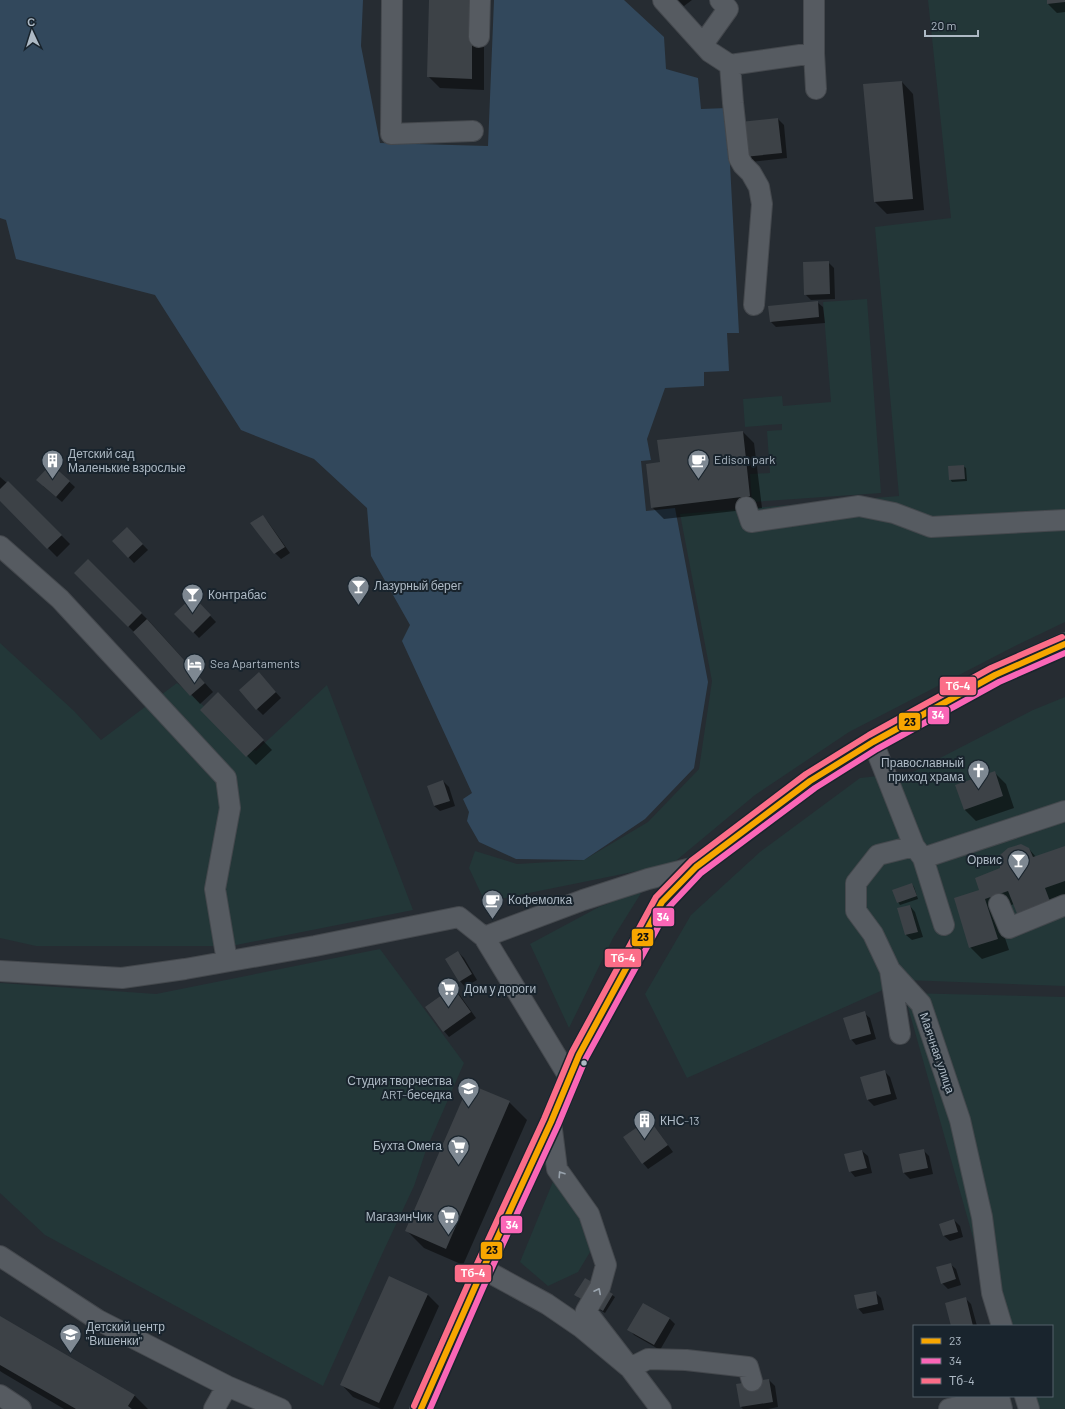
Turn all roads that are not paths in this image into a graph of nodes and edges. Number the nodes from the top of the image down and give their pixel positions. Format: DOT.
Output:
graph roads {
  1 [pos="392,0"];
  2 [pos="480,0"];
  3 [pos="663,0"];
  4 [pos="720,0"];
  5 [pos="814,0"];
  6 [pos="479,37"];
  7 [pos="702,44"];
  8 [pos="814,53"];
  9 [pos="730,65"];
  10 [pos="816,89"];
  11 [pos="473,131"];
  12 [pos="754,305"];
  13 [pos="746,507"];
  14 [pos="1065,520"];
  15 [pos="0,546"];
  16 [pos="1065,644"];
  17 [pos="873,742"];
  18 [pos="1065,811"];
  19 [pos="918,852"];
  20 [pos="696,867"];
  21 [pos="999,904"];
  22 [pos="1065,905"];
  23 [pos="944,925"];
  24 [pos="484,936"];
  25 [pos="227,961"];
  26 [pos="890,970"];
  27 [pos="0,971"];
  28 [pos="900,1034"];
  29 [pos="570,1077"];
  30 [pos="551,1122"];
  31 [pos="0,1256"];
  32 [pos="483,1269"];
  33 [pos="547,1304"];
  34 [pos="586,1311"];
  35 [pos="1002,1325"];
  36 [pos="630,1368"];
  37 [pos="752,1381"];
  38 [pos="227,1386"];
  39 [pos="0,1395"];
  40 [pos="1025,1397"];
  41 [pos="22,1409"];
  42 [pos="214,1409"];
  43 [pos="281,1409"];
  44 [pos="421,1409"];
  45 [pos="662,1409"];
  46 [pos="949,1409"];
  47 [pos="1002,1409"];
  48 [pos="1029,1409"];
  1 -- 11 [label="street"];
  2 -- 6 [label="street"];
  3 -- 7 [label="street"];
  4 -- 7 [label="street"];
  5 -- 8 [label="street"];
  7 -- 9 [label="street"];
  8 -- 9 [label="street"];
  8 -- 10 [label="street"];
  9 -- 12 [label="street"];
  13 -- 14 [label="street"];
  15 -- 25 [label="street"];
  16 -- 17 [label="main road"];
  17 -- 19 [label="street"];
  17 -- 20 [label="main road"];
  18 -- 19 [label="street, Маячная улица"];
  19 -- 23 [label="street"];
  19 -- 26 [label="street, Маячная улица"];
  20 -- 24 [label="street"];
  20 -- 29 [label="main road"];
  21 -- 22 [label="street"];
  24 -- 25 [label="street"];
  24 -- 29 [label="street"];
  25 -- 27 [label="street"];
  26 -- 28 [label="street"];
  26 -- 35 [label="street, Маячная улица"];
  29 -- 30 [label="main road"];
  30 -- 32 [label="main road"];
  34 -- 30 [label="street, one-way"];
  31 -- 38 [label="street"];
  32 -- 33 [label="street"];
  32 -- 44 [label="main road"];
  33 -- 34 [label="street"];
  33 -- 36 [label="street"];
  34 -- 36 [label="street"];
  36 -- 37 [label="street"];
  36 -- 45 [label="street"];
  38 -- 42 [label="street"];
  38 -- 43 [label="street"];
  39 -- 41 [label="street"];
  40 -- 48 [label="street"];
  46 -- 47 [label="street"];
}
